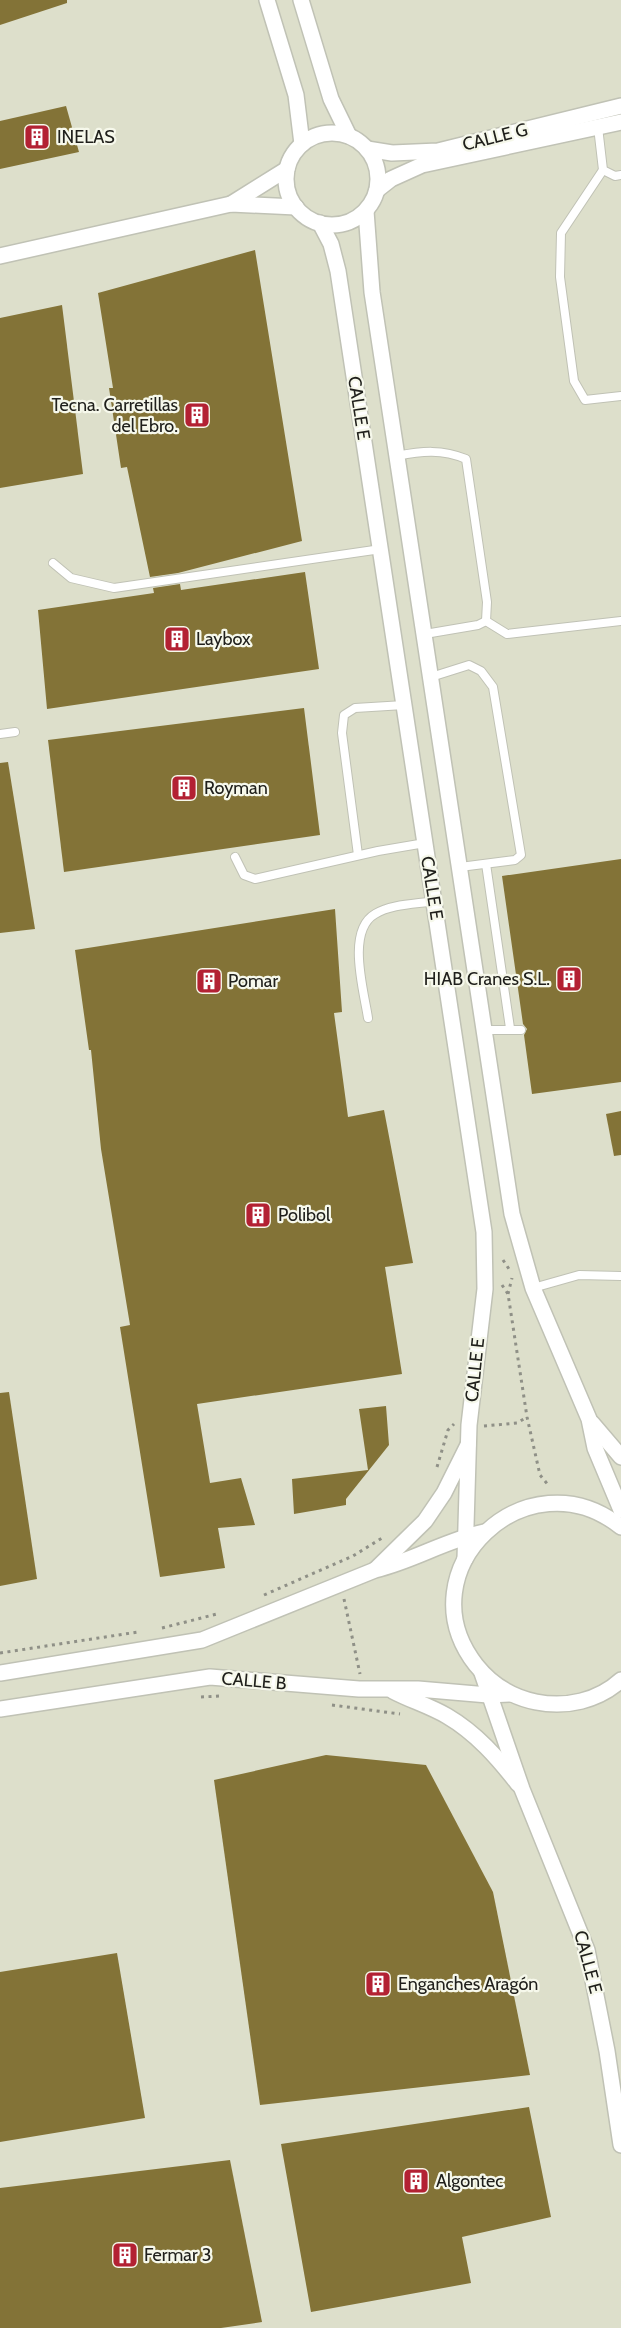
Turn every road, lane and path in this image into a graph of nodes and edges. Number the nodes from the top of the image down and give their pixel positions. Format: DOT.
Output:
graph roads {
  1 [pos="267,0"];
  2 [pos="301,0"];
  3 [pos="621,106"];
  4 [pos="621,122"];
  5 [pos="598,127"];
  6 [pos="349,136"];
  7 [pos="302,144"];
  8 [pos="367,149"];
  9 [pos="287,169"];
  10 [pos="603,170"];
  11 [pos="621,175"];
  12 [pos="377,190"];
  13 [pos="231,204"];
  14 [pos="296,207"];
  15 [pos="366,210"];
  16 [pos="320,223"];
  17 [pos="0,256"];
  18 [pos="621,396"];
  19 [pos="397,456"];
  20 [pos="381,549"];
  21 [pos="52,563"];
  22 [pos="486,621"];
  23 [pos="621,621"];
  24 [pos="425,634"];
  25 [pos="431,677"];
  26 [pos="404,705"];
  27 [pos="15,732"];
  28 [pos="0,734"];
  29 [pos="425,843"];
  30 [pos="358,855"];
  31 [pos="235,857"];
  32 [pos="486,864"];
  33 [pos="460,867"];
  34 [pos="434,901"];
  35 [pos="368,1018"];
  36 [pos="510,1028"];
  37 [pos="484,1030"];
  38 [pos="521,1030"];
  39 [pos="503,1260"];
  40 [pos="621,1276"];
  41 [pos="533,1288"];
  42 [pos="527,1417"];
  43 [pos="589,1419"];
  44 [pos="458,1424"];
  45 [pos="480,1426"];
  46 [pos="468,1445"];
  47 [pos="621,1457"];
  48 [pos="435,1471"];
  49 [pos="568,1504"];
  50 [pos="621,1512"];
  51 [pos="603,1515"];
  52 [pos="621,1527"];
  53 [pos="484,1532"];
  54 [pos="388,1533"];
  55 [pos="464,1536"];
  56 [pos="465,1559"];
  57 [pos="375,1570"];
  58 [pos="342,1594"];
  59 [pos="256,1598"];
  60 [pos="227,1611"];
  61 [pos="156,1629"];
  62 [pos="147,1630"];
  63 [pos="0,1653"];
  64 [pos="0,1673"];
  65 [pos="482,1673"];
  66 [pos="360,1678"];
  67 [pos="621,1680"];
  68 [pos="393,1691"];
  69 [pos="510,1694"];
  70 [pos="488,1695"];
  71 [pos="223,1696"];
  72 [pos="193,1698"];
  73 [pos="324,1705"];
  74 [pos="0,1709"];
  75 [pos="402,1714"];
  76 [pos="522,1789"];
  77 [pos="621,2145"];
  1 -- 7 [label="street"];
  2 -- 6 [label="street"];
  3 -- 8 [label="street, CALLE G"];
  4 -- 5 [label="street, CALLE G"];
  5 -- 10 [label="lane"];
  5 -- 12 [label="street, CALLE G"];
  6 -- 7 [label="street"];
  6 -- 8 [label="street"];
  7 -- 9 [label="street"];
  8 -- 12 [label="street"];
  9 -- 13 [label="street"];
  9 -- 14 [label="street"];
  10 -- 11 [label="lane"];
  10 -- 18 [label="lane"];
  12 -- 15 [label="street"];
  13 -- 14 [label="street"];
  13 -- 17 [label="street"];
  14 -- 16 [label="street"];
  15 -- 16 [label="street"];
  15 -- 19 [label="street, CALLE E"];
  16 -- 20 [label="street, CALLE E"];
  19 -- 22 [label="lane"];
  19 -- 24 [label="street, CALLE E"];
  20 -- 21 [label="lane"];
  20 -- 26 [label="street, CALLE E"];
  22 -- 23 [label="lane"];
  22 -- 24 [label="lane"];
  24 -- 25 [label="street, CALLE E"];
  25 -- 32 [label="lane"];
  25 -- 33 [label="street, CALLE E"];
  26 -- 29 [label="street, CALLE E"];
  26 -- 30 [label="lane"];
  27 -- 28 [label="lane"];
  29 -- 30 [label="lane"];
  29 -- 34 [label="street, CALLE E"];
  30 -- 31 [label="lane"];
  32 -- 33 [label="lane"];
  32 -- 36 [label="lane"];
  33 -- 37 [label="street, CALLE E"];
  34 -- 35 [label="lane"];
  34 -- 46 [label="street, CALLE E"];
  36 -- 37 [label="lane"];
  36 -- 38 [label="lane"];
  37 -- 41 [label="street, CALLE E"];
  39 -- 42 [label="path, CALLE E"];
  40 -- 41 [label="lane"];
  41 -- 43 [label="street, CALLE E"];
  42 -- 45 [label="path"];
  42 -- 49 [label="path, CALLE E"];
  43 -- 47 [label="street, CALLE E"];
  43 -- 50 [label="street, CALLE E"];
  44 -- 48 [label="path"];
  46 -- 55 [label="street, CALLE E"];
  46 -- 57 [label="street"];
  49 -- 51 [label="street"];
  49 -- 53 [label="street"];
  50 -- 51 [label="street"];
  51 -- 52 [label="street"];
  53 -- 55 [label="street"];
  53 -- 56 [label="street"];
  54 -- 59 [label="path"];
  55 -- 56 [label="street, CALLE E"];
  55 -- 57 [label="street"];
  56 -- 65 [label="street"];
  57 -- 64 [label="street"];
  58 -- 66 [label="path"];
  60 -- 61 [label="path"];
  62 -- 63 [label="path"];
  65 -- 69 [label="street"];
  65 -- 70 [label="street, CALLE E"];
  67 -- 69 [label="street"];
  68 -- 70 [label="street, CALLE B"];
  68 -- 74 [label="street, CALLE B"];
  68 -- 76 [label="street, CALLE E"];
  69 -- 70 [label="street, CALLE B"];
  70 -- 76 [label="street, CALLE E"];
  71 -- 72 [label="path"];
  73 -- 75 [label="path"];
  76 -- 77 [label="street, CALLE E"];
}
